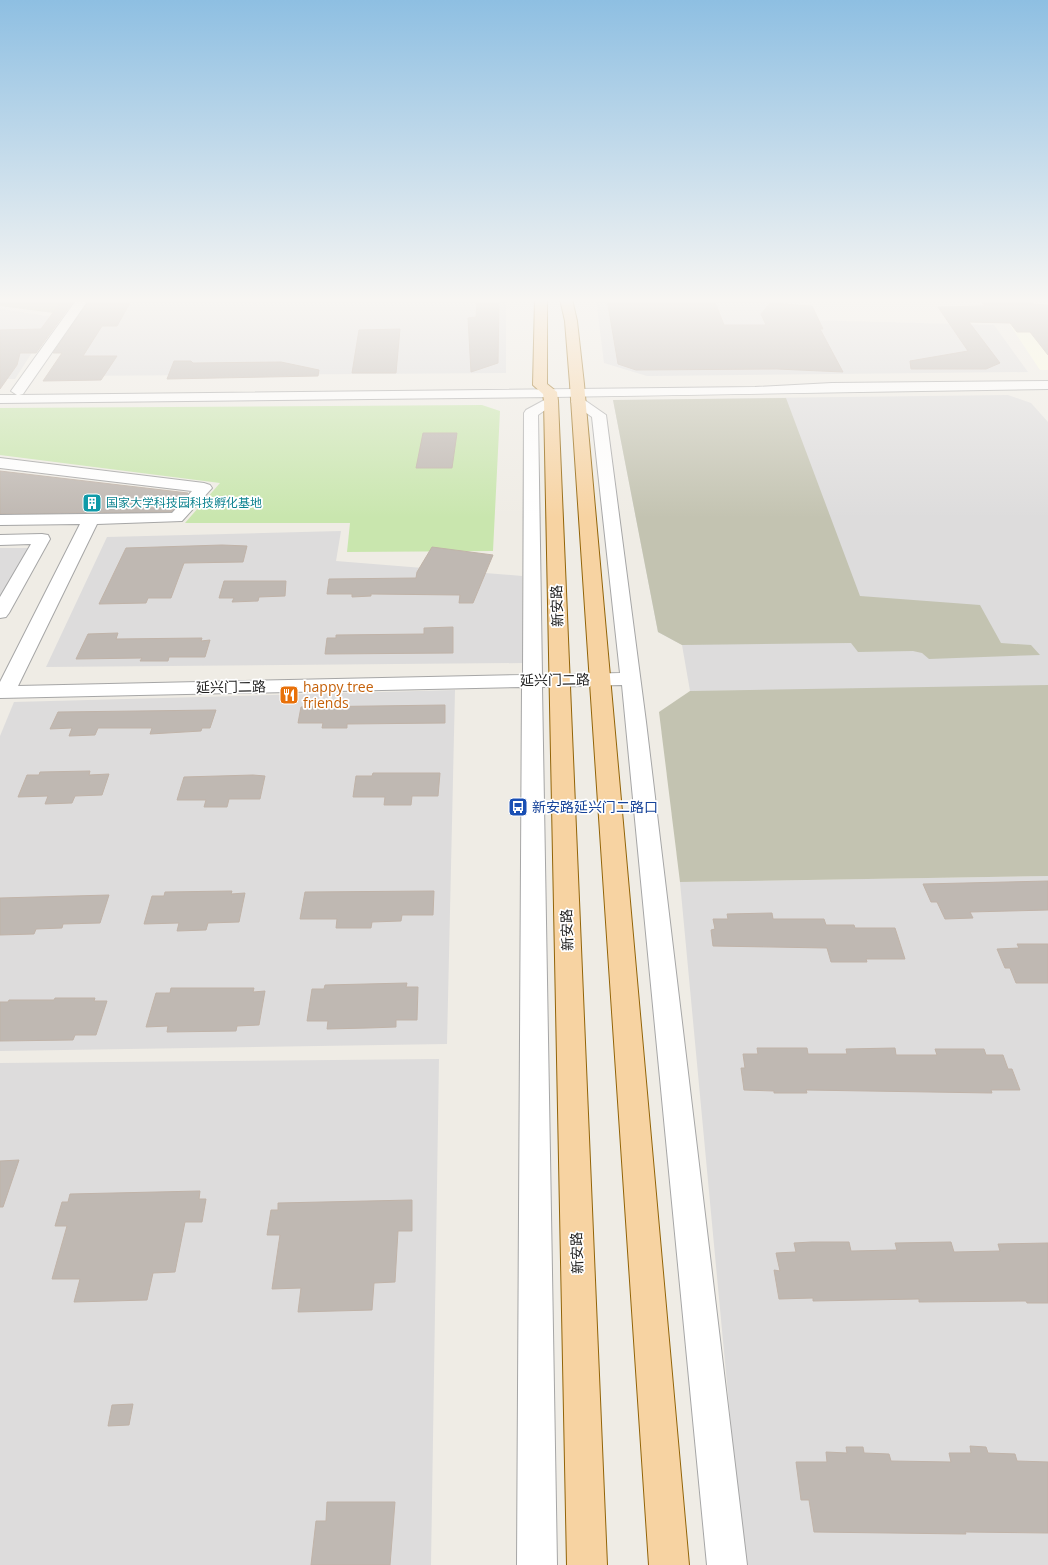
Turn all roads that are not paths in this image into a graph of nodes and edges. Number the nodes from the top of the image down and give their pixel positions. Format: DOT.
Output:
graph roads {
  1 [pos="31,372"];
  2 [pos="546,372"];
  3 [pos="576,372"];
  4 [pos="1047,384"];
  5 [pos="0,391"];
  6 [pos="18,391"];
  7 [pos="547,393"];
  8 [pos="578,393"];
  9 [pos="0,399"];
  10 [pos="0,463"];
  11 [pos="91,519"];
  12 [pos="0,520"];
  13 [pos="0,540"];
  14 [pos="0,613"];
  15 [pos="631,678"];
  16 [pos="600,679"];
  17 [pos="532,680"];
  18 [pos="560,680"];
  19 [pos="2,692"];
  20 [pos="536,1565"];
  21 [pos="586,1565"];
  22 [pos="669,1565"];
  23 [pos="727,1565"];
  1 -- 6 [label="street"];
  2 -- 7 [label="main road, 新安路"];
  3 -- 8 [label="main road"];
  4 -- 8 [label="street"];
  5 -- 6 [label="street"];
  6 -- 7 [label="street"];
  7 -- 8 [label="street"];
  7 -- 9 [label="street"];
  7 -- 17 [label="street"];
  7 -- 18 [label="main road, 新安路"];
  8 -- 15 [label="street"];
  8 -- 16 [label="main road"];
  10 -- 11 [label="street"];
  11 -- 12 [label="street"];
  11 -- 19 [label="street"];
  13 -- 14 [label="street"];
  15 -- 16 [label="street, 延兴门二路"];
  15 -- 23 [label="street"];
  16 -- 18 [label="street, 延兴门二路"];
  16 -- 22 [label="main road"];
  17 -- 18 [label="street, 延兴门二路"];
  17 -- 19 [label="street, 延兴门二路"];
  17 -- 20 [label="street"];
  18 -- 21 [label="main road, 新安路"];
}
